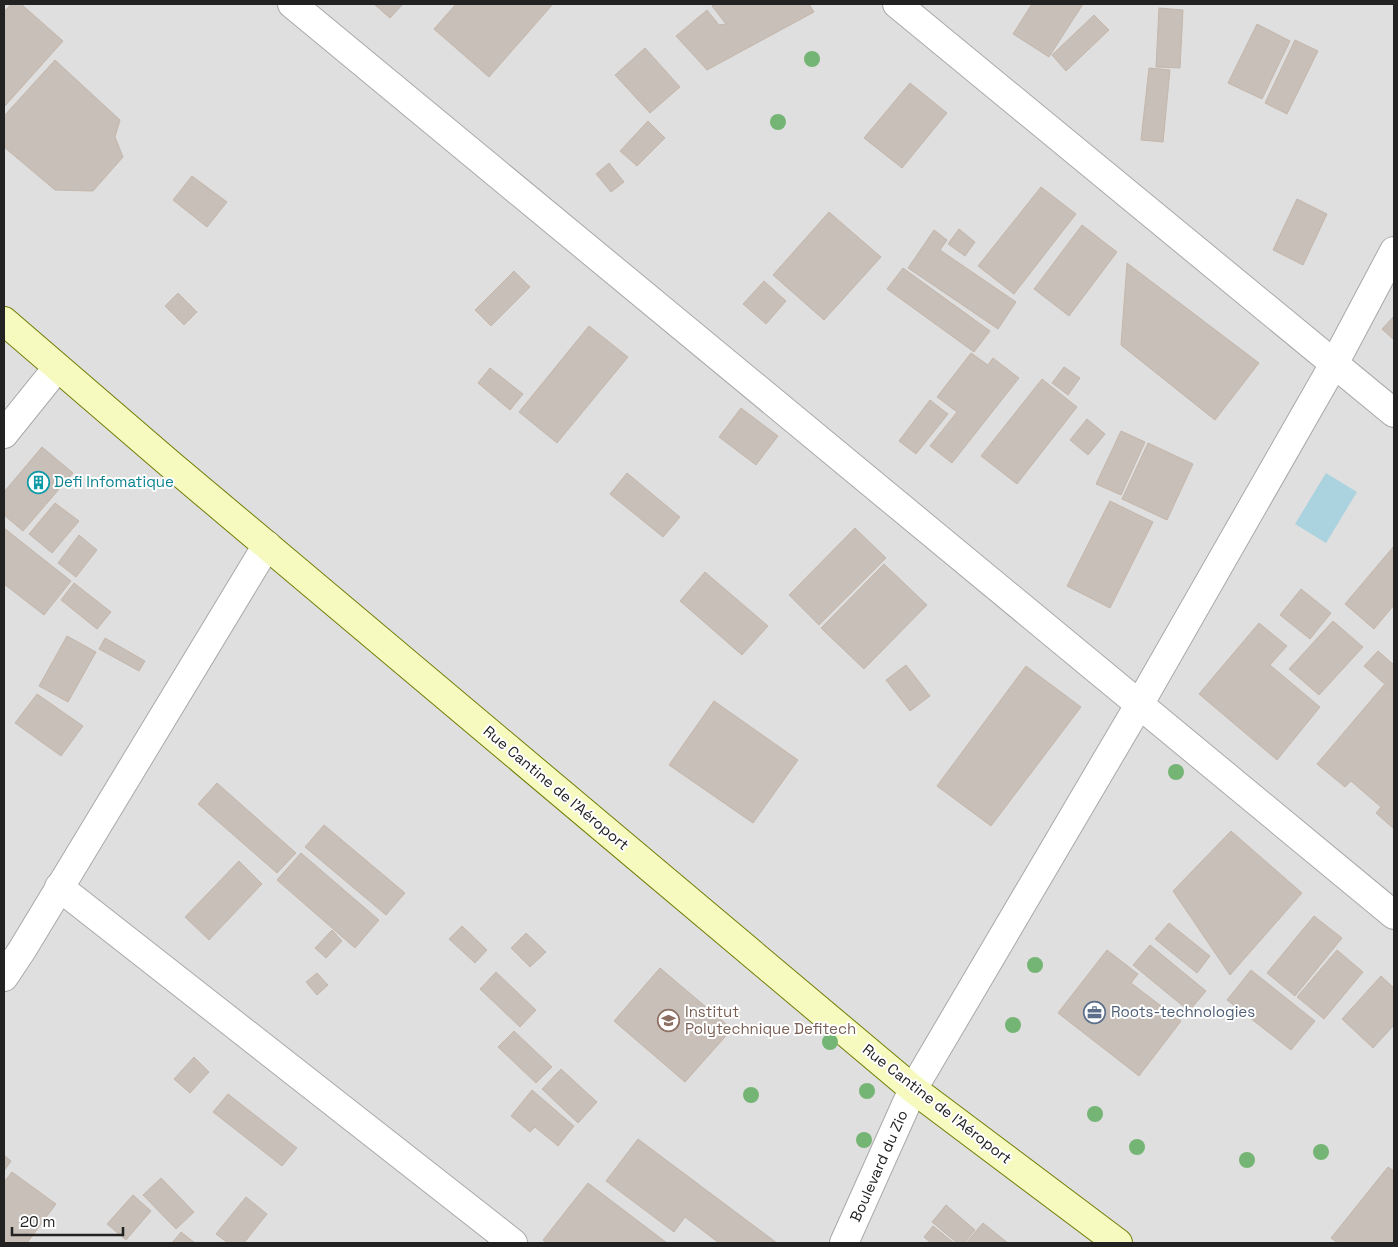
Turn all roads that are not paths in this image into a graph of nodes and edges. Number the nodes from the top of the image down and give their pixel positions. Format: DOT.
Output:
graph roads {
  1 [pos="292,4"];
  2 [pos="897,4"];
  3 [pos="1394,251"];
  4 [pos="4,321"];
  5 [pos="1334,364"];
  6 [pos="57,368"];
  7 [pos="1394,413"];
  8 [pos="4,434"];
  9 [pos="267,545"];
  10 [pos="1139,704"];
  11 [pos="59,887"];
  12 [pos="1394,915"];
  13 [pos="13,943"];
  14 [pos="4,977"];
  15 [pos="913,1089"];
  16 [pos="513,1243"];
  17 [pos="844,1243"];
  18 [pos="1118,1243"];
  1 -- 10 [label="street"];
  2 -- 5 [label="street"];
  3 -- 5 [label="street, Boulevard du Zio"];
  4 -- 6 [label="main road, Rue Cantine de l'Aéroport"];
  5 -- 7 [label="street"];
  5 -- 10 [label="street, Boulevard du Zio"];
  6 -- 8 [label="street"];
  6 -- 9 [label="main road, Rue Cantine de l'Aéroport"];
  9 -- 11 [label="street"];
  9 -- 15 [label="main road, Rue Cantine de l'Aéroport"];
  10 -- 12 [label="street"];
  10 -- 15 [label="street, Boulevard du Zio"];
  11 -- 13 [label="street"];
  11 -- 16 [label="street"];
  13 -- 14 [label="street"];
  15 -- 17 [label="street, Boulevard du Zio"];
  15 -- 18 [label="main road, Rue Cantine de l'Aéroport"];
}
